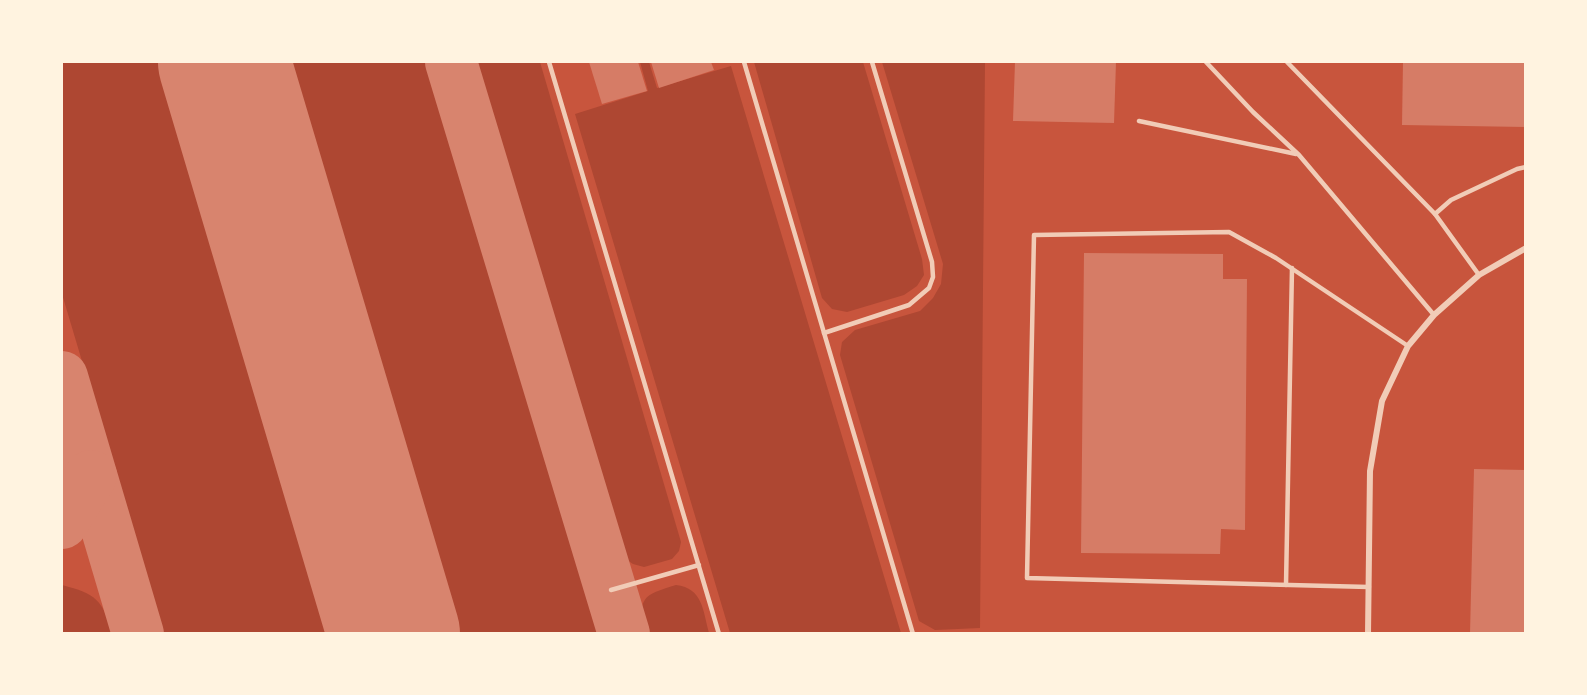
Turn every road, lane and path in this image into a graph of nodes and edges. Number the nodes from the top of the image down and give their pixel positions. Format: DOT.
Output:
graph roads {
  1 [pos="549,62"];
  2 [pos="744,62"];
  3 [pos="872,62"];
  4 [pos="1206,62"];
  5 [pos="1287,62"];
  6 [pos="1139,121"];
  7 [pos="1299,154"];
  8 [pos="1526,167"];
  9 [pos="1436,214"];
  10 [pos="1526,248"];
  11 [pos="1292,268"];
  12 [pos="1479,275"];
  13 [pos="1434,315"];
  14 [pos="824,333"];
  15 [pos="1408,346"];
  16 [pos="699,565"];
  17 [pos="1286,585"];
  18 [pos="1369,587"];
  19 [pos="610,590"];
  20 [pos="719,633"];
  21 [pos="913,633"];
  22 [pos="1368,633"];
  1 -- 16 [label="lane"];
  2 -- 14 [label="lane"];
  3 -- 14 [label="lane"];
  4 -- 7 [label="lane"];
  5 -- 9 [label="lane"];
  6 -- 7 [label="lane"];
  7 -- 13 [label="lane"];
  8 -- 9 [label="lane"];
  9 -- 12 [label="lane"];
  10 -- 12 [label="street"];
  11 -- 15 [label="lane"];
  11 -- 17 [label="lane"];
  11 -- 17 [label="lane"];
  12 -- 13 [label="street"];
  13 -- 15 [label="street"];
  14 -- 21 [label="lane"];
  15 -- 18 [label="street"];
  16 -- 19 [label="lane"];
  16 -- 20 [label="lane"];
  17 -- 18 [label="lane"];
  18 -- 22 [label="street"];
}
